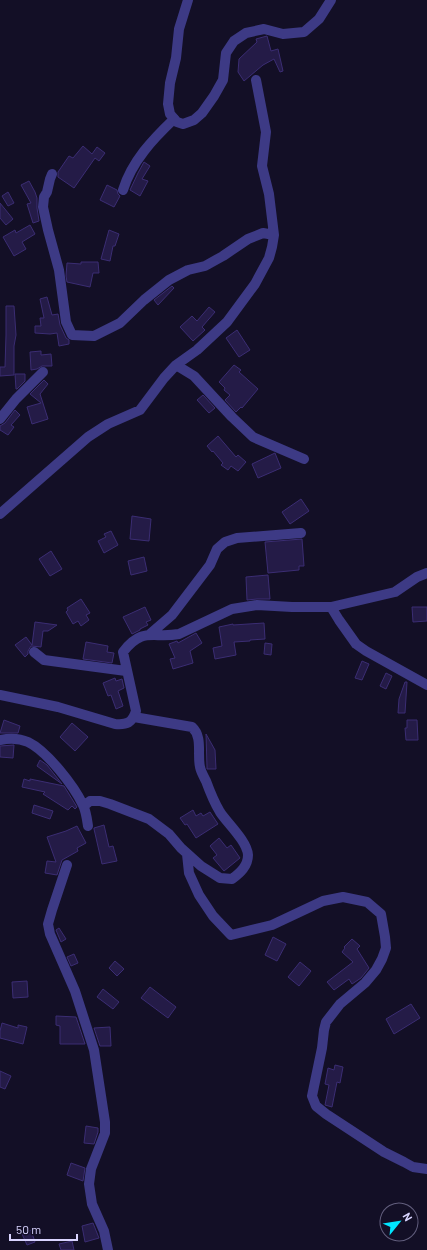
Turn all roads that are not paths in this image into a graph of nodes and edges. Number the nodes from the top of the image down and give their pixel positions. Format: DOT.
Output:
graph roads {
  1 [pos="188,0"];
  2 [pos="331,0"];
  3 [pos="256,80"];
  4 [pos="174,119"];
  5 [pos="52,174"];
  6 [pos="123,190"];
  7 [pos="274,235"];
  8 [pos="176,365"];
  9 [pos="43,372"];
  10 [pos="0,419"];
  11 [pos="304,459"];
  12 [pos="0,514"];
  13 [pos="301,534"];
  14 [pos="427,573"];
  15 [pos="331,607"];
  16 [pos="150,634"];
  17 [pos="34,652"];
  18 [pos="126,671"];
  19 [pos="427,685"];
  20 [pos="0,695"];
  21 [pos="134,717"];
  22 [pos="0,740"];
  23 [pos="84,806"];
  24 [pos="88,826"];
  25 [pos="187,854"];
  26 [pos="67,865"];
  27 [pos="427,1169"];
  28 [pos="108,1250"];
  1 -- 4 [label="street"];
  2 -- 4 [label="street"];
  3 -- 7 [label="street"];
  4 -- 6 [label="street"];
  5 -- 7 [label="street"];
  7 -- 8 [label="street"];
  8 -- 11 [label="street"];
  8 -- 12 [label="street"];
  9 -- 10 [label="street"];
  13 -- 16 [label="street"];
  14 -- 15 [label="street"];
  15 -- 16 [label="street"];
  15 -- 19 [label="street"];
  16 -- 18 [label="street"];
  17 -- 18 [label="street"];
  18 -- 21 [label="street"];
  20 -- 21 [label="street"];
  21 -- 25 [label="street"];
  22 -- 23 [label="street"];
  23 -- 24 [label="street"];
  23 -- 25 [label="street"];
  25 -- 27 [label="street"];
  26 -- 28 [label="street"];
}
